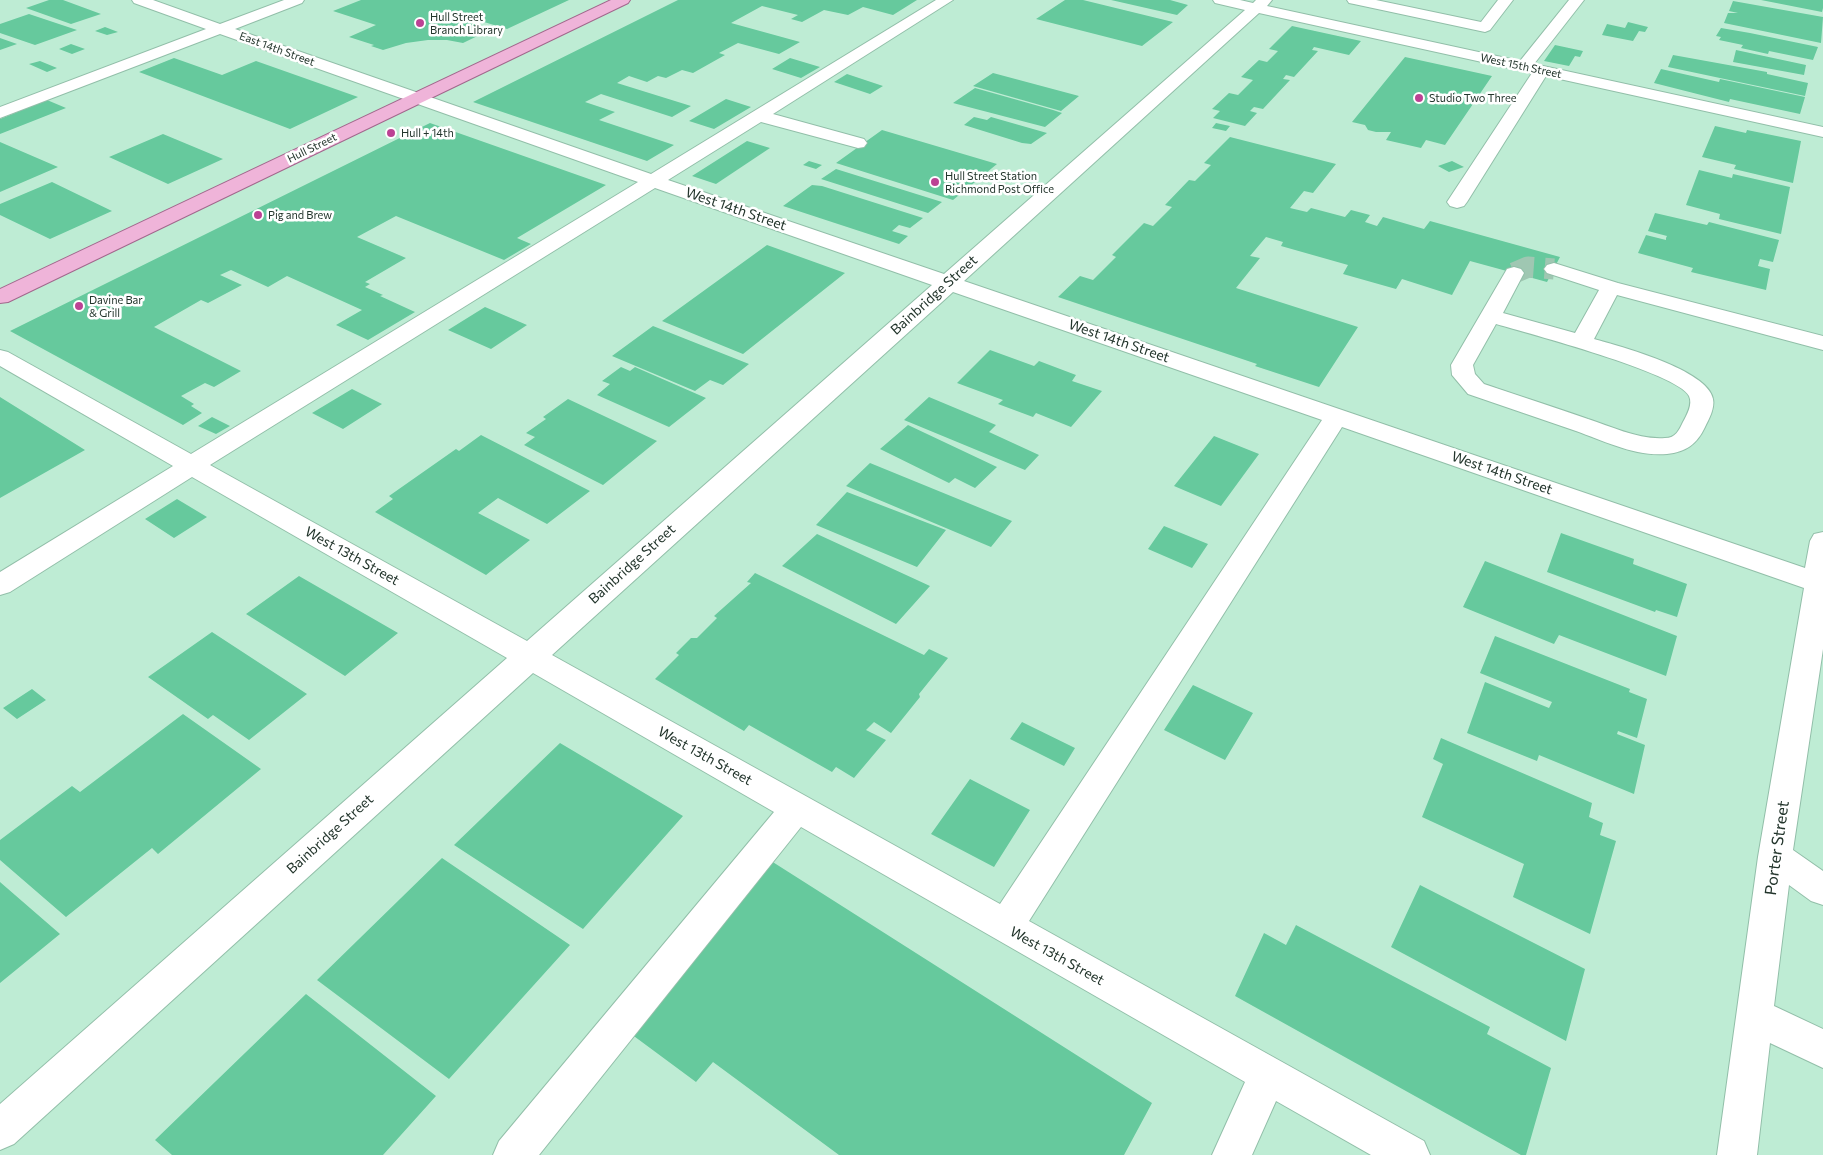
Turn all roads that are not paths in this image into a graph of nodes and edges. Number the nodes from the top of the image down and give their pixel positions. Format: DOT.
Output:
graph roads {
  1 [pos="139,0"];
  2 [pos="297,0"];
  3 [pos="623,0"];
  4 [pos="946,0"];
  5 [pos="1220,0"];
  6 [pos="1354,0"];
  7 [pos="1506,0"];
  8 [pos="1577,0"];
  9 [pos="1380,2"];
  10 [pos="1261,4"];
  11 [pos="221,29"];
  12 [pos="1524,66"];
  13 [pos="1542,70"];
  14 [pos="415,99"];
  15 [pos="0,113"];
  16 [pos="760,116"];
  17 [pos="1823,132"];
  18 [pos="858,142"];
  19 [pos="654,181"];
  20 [pos="1457,202"];
  21 [pos="1554,269"];
  22 [pos="1514,273"];
  23 [pos="948,282"];
  24 [pos="1611,287"];
  25 [pos="0,297"];
  26 [pos="1490,316"];
  27 [pos="1581,342"];
  28 [pos="1823,343"];
  29 [pos="0,357"];
  30 [pos="1336,416"];
  31 [pos="190,465"];
  32 [pos="1823,542"];
  33 [pos="1821,583"];
  34 [pos="0,585"];
  35 [pos="529,656"];
  36 [pos="797,808"];
  37 [pos="1775,857"];
  38 [pos="1823,890"];
  39 [pos="1005,927"];
  40 [pos="1755,1016"];
  41 [pos="1823,1049"];
  42 [pos="1268,1075"];
  43 [pos="0,1130"];
  44 [pos="513,1155"];
  45 [pos="1232,1155"];
  46 [pos="1410,1155"];
  47 [pos="1737,1155"];
  1 -- 11 [label="street, East 14th Street"];
  2 -- 11 [label="street"];
  3 -- 14 [label="main road, Hull Street"];
  4 -- 16 [label="street"];
  5 -- 10 [label="street, West 15th Street"];
  6 -- 9 [label="street"];
  7 -- 9 [label="street"];
  8 -- 12 [label="street"];
  10 -- 12 [label="street, West 15th Street"];
  10 -- 23 [label="street, Bainbridge Street"];
  11 -- 14 [label="street, East 14th Street"];
  11 -- 15 [label="street"];
  12 -- 13 [label="street, West 15th Street"];
  13 -- 17 [label="street, West 15th Street"];
  13 -- 20 [label="street"];
  14 -- 19 [label="street, West 14th Street"];
  14 -- 25 [label="main road, Hull Street"];
  16 -- 18 [label="street"];
  16 -- 19 [label="street"];
  19 -- 23 [label="street, West 14th Street"];
  19 -- 31 [label="street"];
  21 -- 24 [label="street"];
  22 -- 26 [label="street"];
  23 -- 30 [label="street, West 14th Street"];
  23 -- 35 [label="street, Bainbridge Street"];
  24 -- 27 [label="street"];
  24 -- 28 [label="street"];
  26 -- 27 [label="street"];
  26 -- 27 [label="street"];
  29 -- 31 [label="street, West 13th Street"];
  30 -- 33 [label="street, West 14th Street"];
  30 -- 39 [label="street"];
  31 -- 34 [label="street"];
  31 -- 35 [label="street, West 13th Street"];
  32 -- 33 [label="street, Porter Street"];
  33 -- 37 [label="street, Porter Street"];
  35 -- 36 [label="street, West 13th Street"];
  35 -- 43 [label="street, Bainbridge Street"];
  36 -- 39 [label="street, West 13th Street"];
  36 -- 44 [label="street"];
  37 -- 38 [label="street"];
  37 -- 40 [label="street, Porter Street"];
  39 -- 42 [label="street, West 13th Street"];
  40 -- 41 [label="street"];
  40 -- 47 [label="street, Porter Street"];
  42 -- 45 [label="street"];
  42 -- 46 [label="street, West 13th Street"];
}
